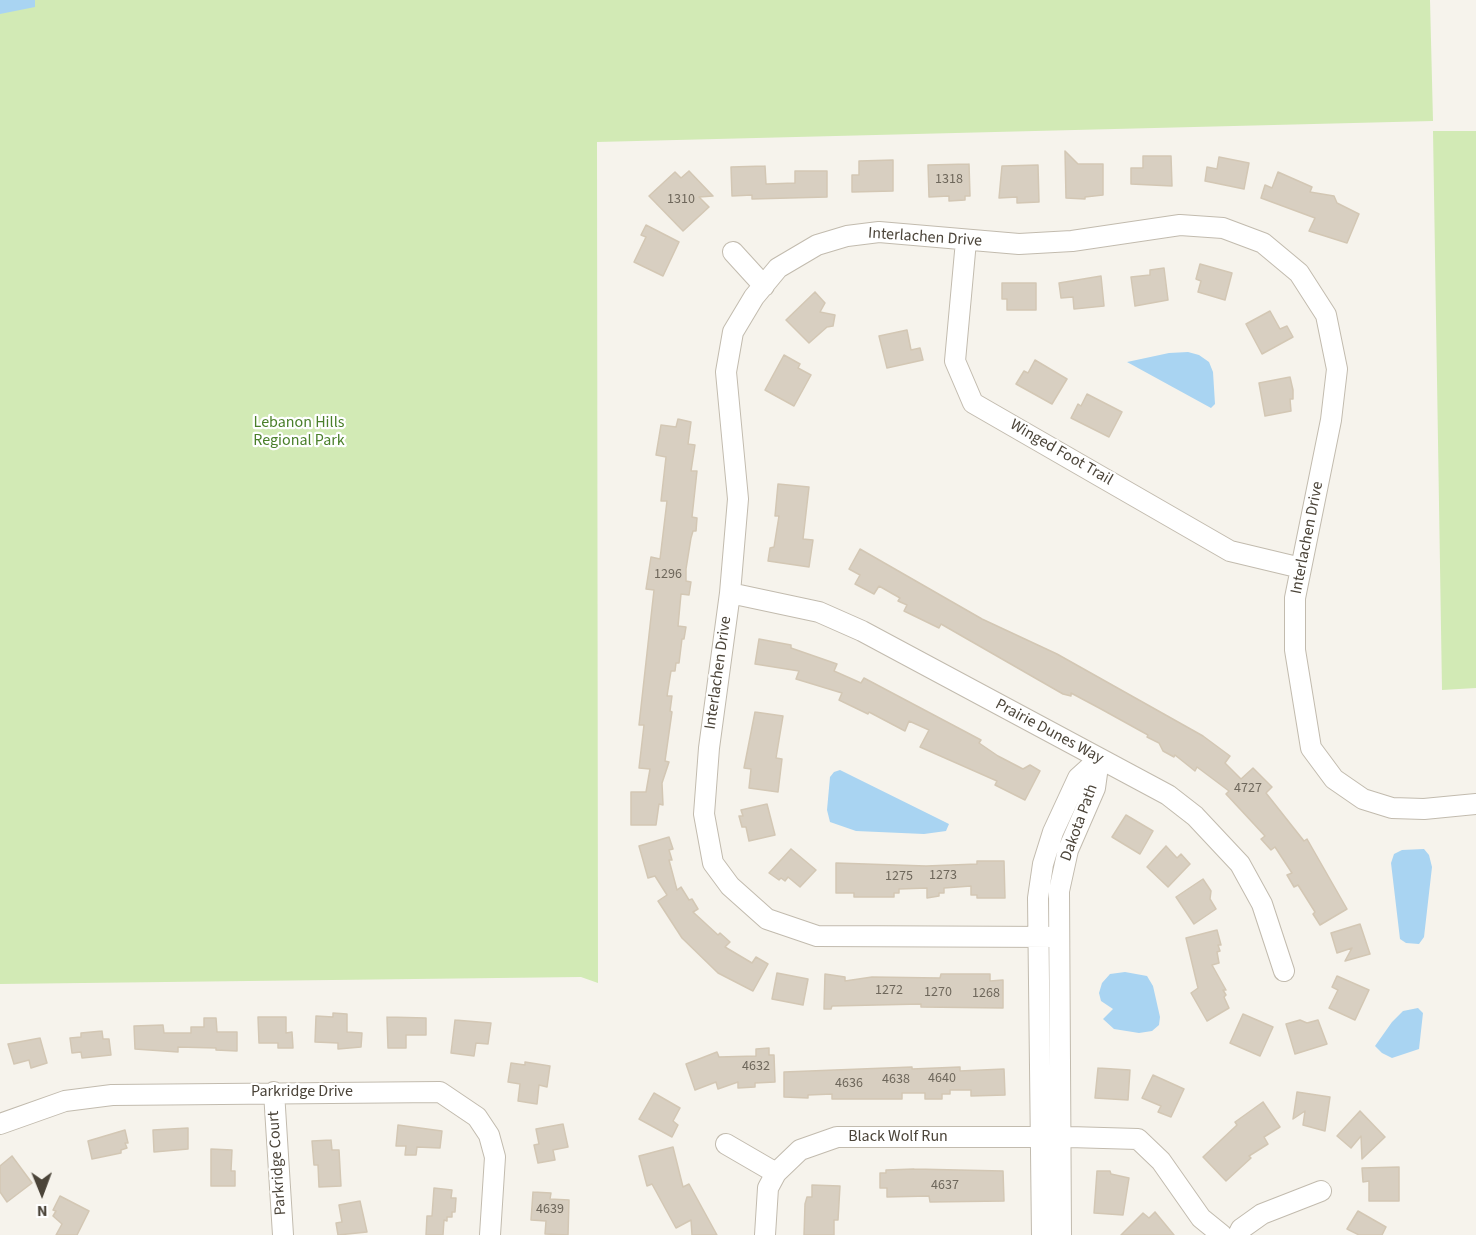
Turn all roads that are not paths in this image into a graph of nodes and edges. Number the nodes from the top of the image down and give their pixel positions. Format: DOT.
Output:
graph roads {
  1 [pos="966,241"];
  2 [pos="732,252"];
  3 [pos="764,285"];
  4 [pos="1301,568"];
  5 [pos="730,593"];
  6 [pos="1100,759"];
  7 [pos="1476,804"];
  8 [pos="1048,937"];
  9 [pos="1284,971"];
  10 [pos="274,1092"];
  11 [pos="0,1124"];
  12 [pos="1050,1137"];
  13 [pos="726,1144"];
  14 [pos="776,1173"];
  15 [pos="1321,1191"];
  16 [pos="283,1235"];
  17 [pos="490,1235"];
  18 [pos="765,1235"];
  19 [pos="1042,1235"];
  20 [pos="1060,1235"];
  21 [pos="1222,1235"];
  22 [pos="1238,1235"];
  1 -- 3 [label="street, Interlachen Drive"];
  1 -- 4 [label="street, Winged Foot Trail"];
  1 -- 4 [label="street, Interlachen Drive"];
  2 -- 3 [label="street"];
  3 -- 5 [label="street, Interlachen Drive"];
  4 -- 7 [label="street, Interlachen Drive"];
  5 -- 6 [label="street, Prairie Dunes Way"];
  5 -- 8 [label="street, Interlachen Drive"];
  6 -- 8 [label="street, Dakota Path"];
  6 -- 9 [label="street, Prairie Dunes Way"];
  8 -- 12 [label="street, Dakota Path"];
  10 -- 11 [label="street, Parkridge Drive"];
  10 -- 16 [label="street, Parkridge Court"];
  10 -- 17 [label="street, Parkridge Drive"];
  12 -- 14 [label="street, Black Wolf Run"];
  12 -- 19 [label="street, Dakota Path"];
  12 -- 20 [label="street, Dakota Path"];
  12 -- 21 [label="street, Black Wolf Run"];
  13 -- 14 [label="street"];
  14 -- 18 [label="street, Black Wolf Run"];
  15 -- 22 [label="street"];
}
